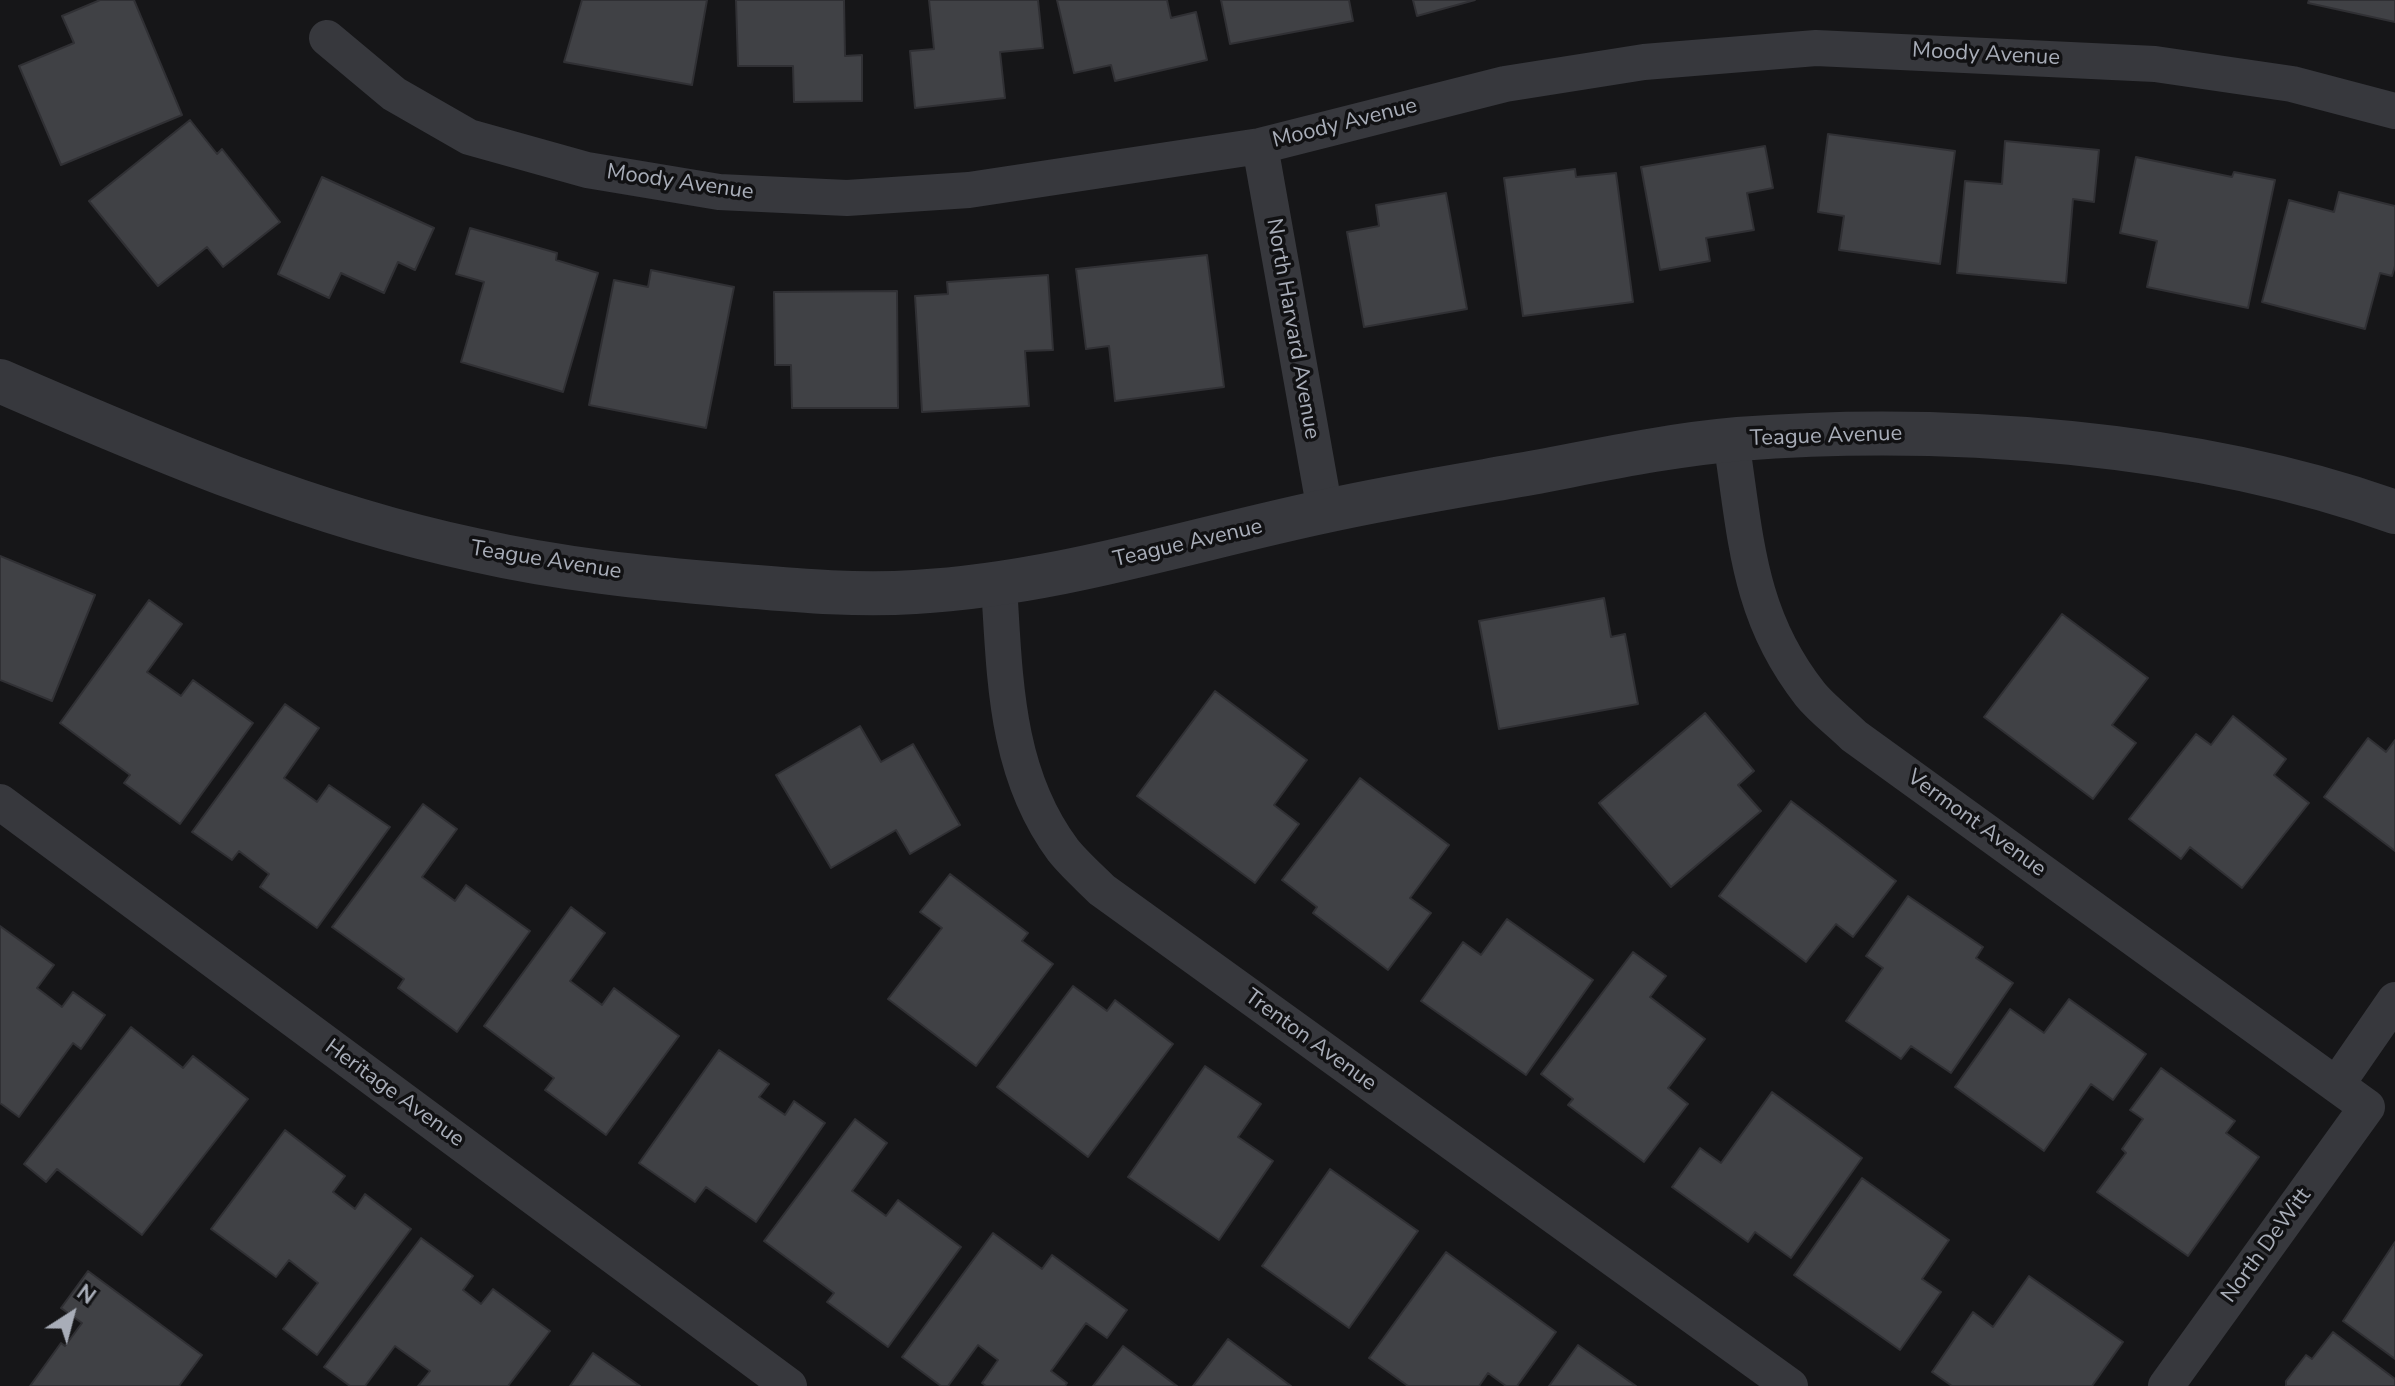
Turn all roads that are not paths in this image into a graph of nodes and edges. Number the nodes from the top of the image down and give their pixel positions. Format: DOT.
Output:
graph roads {
  1 [pos="327,38"];
  2 [pos="2395,111"];
  3 [pos="1260,146"];
  4 [pos="0,381"];
  5 [pos="1731,440"];
  6 [pos="1325,511"];
  7 [pos="2395,512"];
  8 [pos="999,585"];
  9 [pos="0,802"];
  10 [pos="2395,1000"];
  11 [pos="2337,1084"];
  12 [pos="2367,1107"];
  13 [pos="789,1386"];
  14 [pos="1790,1386"];
  15 [pos="2166,1386"];
  1 -- 3 [label="street, Moody Avenue"];
  2 -- 3 [label="street, Moody Avenue"];
  3 -- 6 [label="street, North Harvard Avenue"];
  4 -- 8 [label="street, Teague Avenue"];
  5 -- 6 [label="street, Teague Avenue"];
  5 -- 7 [label="street, Teague Avenue"];
  5 -- 11 [label="street, Vermont Avenue"];
  6 -- 8 [label="street, Teague Avenue"];
  8 -- 14 [label="street, Trenton Avenue"];
  9 -- 13 [label="street, Heritage Avenue"];
  10 -- 11 [label="street"];
  11 -- 12 [label="street, Vermont Avenue"];
  12 -- 15 [label="street, North DeWitt"];
}
